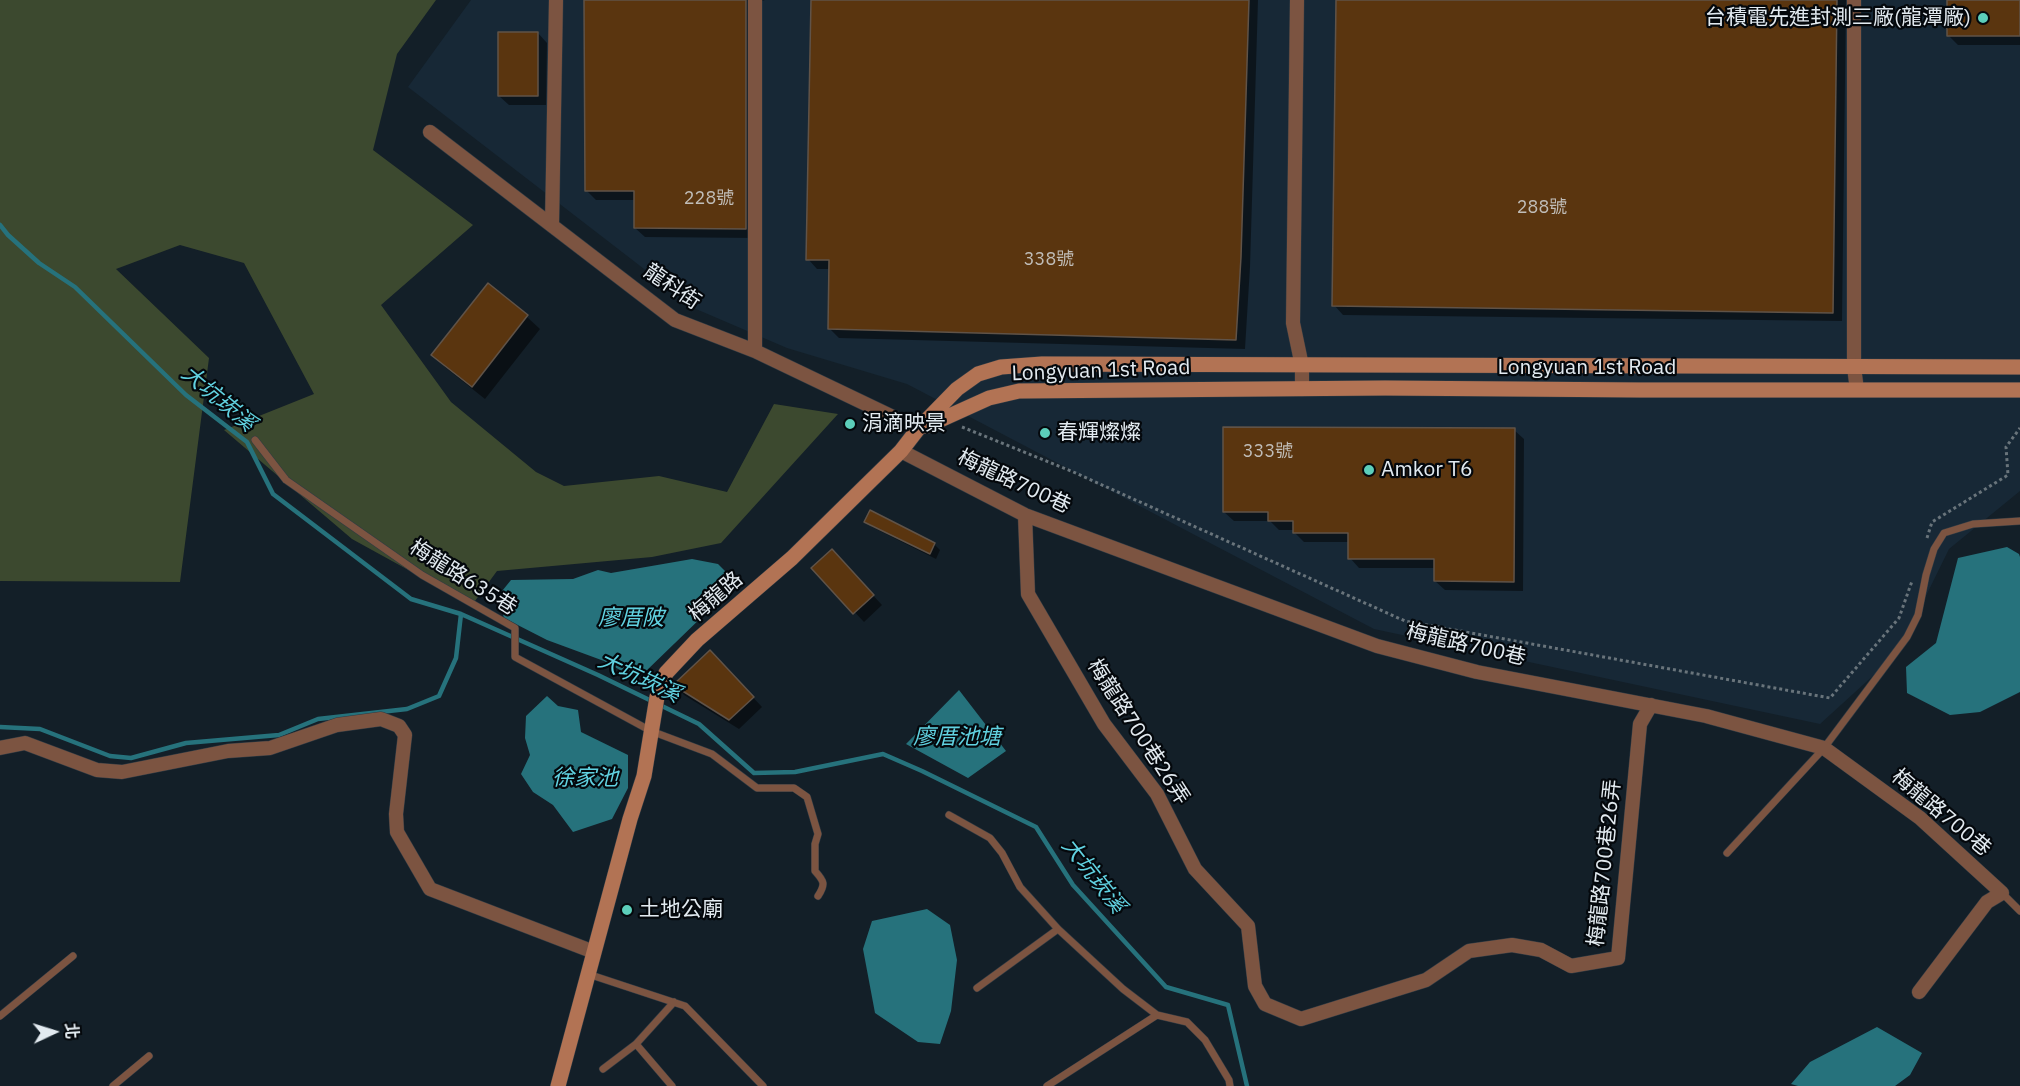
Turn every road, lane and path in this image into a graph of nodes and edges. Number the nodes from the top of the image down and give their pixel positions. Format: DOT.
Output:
graph roads {
  1 [pos="556,0"];
  2 [pos="755,0"];
  3 [pos="1297,0"];
  4 [pos="1854,0"];
  5 [pos="430,132"];
  6 [pos="552,225"];
  7 [pos="755,351"];
  8 [pos="1302,366"];
  9 [pos="1854,367"];
  10 [pos="2020,367"];
  11 [pos="1302,389"];
  12 [pos="1857,390"];
  13 [pos="2020,390"];
  14 [pos="942,418"];
  15 [pos="2020,428"];
  16 [pos="918,429"];
  17 [pos="255,440"];
  18 [pos="901,451"];
  19 [pos="1025,515"];
  20 [pos="2020,521"];
  21 [pos="1925,543"];
  22 [pos="1914,575"];
  23 [pos="1651,705"];
  24 [pos="651,731"];
  25 [pos="0,748"];
  26 [pos="1824,748"];
  27 [pos="949,815"];
  28 [pos="1727,853"];
  29 [pos="2002,893"];
  30 [pos="818,896"];
  31 [pos="2020,911"];
  32 [pos="1058,929"];
  33 [pos="594,952"];
  34 [pos="73,956"];
  35 [pos="588,974"];
  36 [pos="977,988"];
  37 [pos="1919,992"];
  38 [pos="674,1002"];
  39 [pos="1157,1015"];
  40 [pos="0,1016"];
  41 [pos="636,1044"];
  42 [pos="149,1056"];
  43 [pos="603,1069"];
  44 [pos="113,1086"];
  45 [pos="558,1086"];
  46 [pos="672,1086"];
  47 [pos="763,1086"];
  48 [pos="1047,1086"];
  49 [pos="1230,1086"];
  1 -- 6 [label="street"];
  2 -- 7 [label="street"];
  3 -- 8 [label="street"];
  4 -- 9 [label="street"];
  5 -- 6 [label="street, 龍科街"];
  6 -- 7 [label="street, 龍科街"];
  7 -- 16 [label="street, 龍科街"];
  8 -- 9 [label="street, Longyuan 1st Road"];
  8 -- 11 [label="street"];
  8 -- 16 [label="street, Longyuan 1st Road"];
  9 -- 10 [label="street, Longyuan 1st Road"];
  9 -- 12 [label="street"];
  11 -- 12 [label="street, Longyuan 1st Road"];
  11 -- 14 [label="street, Longyuan 1st Road"];
  12 -- 13 [label="street, Longyuan 1st Road"];
  14 -- 16 [label="street, Longyuan 1st Road"];
  14 -- 22 [label="path"];
  15 -- 21 [label="path"];
  16 -- 18 [label="street, 梅龍路"];
  17 -- 24 [label="lane, 梅龍路635巷"];
  18 -- 19 [label="street, 梅龍路700巷"];
  18 -- 24 [label="street, 梅龍路"];
  19 -- 23 [label="street, 梅龍路700巷"];
  19 -- 23 [label="street, 梅龍路700巷26弄"];
  20 -- 26 [label="lane"];
  23 -- 26 [label="street, 梅龍路700巷"];
  24 -- 30 [label="lane, 梅龍路635巷"];
  24 -- 33 [label="street, 梅龍路"];
  25 -- 33 [label="street"];
  26 -- 28 [label="lane"];
  26 -- 29 [label="street, 梅龍路700巷"];
  27 -- 32 [label="lane"];
  29 -- 31 [label="lane"];
  29 -- 37 [label="street"];
  32 -- 36 [label="lane"];
  32 -- 39 [label="lane"];
  33 -- 35 [label="street, 梅龍路"];
  34 -- 40 [label="lane"];
  35 -- 38 [label="lane"];
  35 -- 45 [label="street, 梅龍路"];
  38 -- 41 [label="lane"];
  38 -- 47 [label="lane"];
  39 -- 48 [label="lane"];
  39 -- 49 [label="lane"];
  41 -- 43 [label="lane"];
  41 -- 46 [label="lane"];
  42 -- 44 [label="lane"];
}
